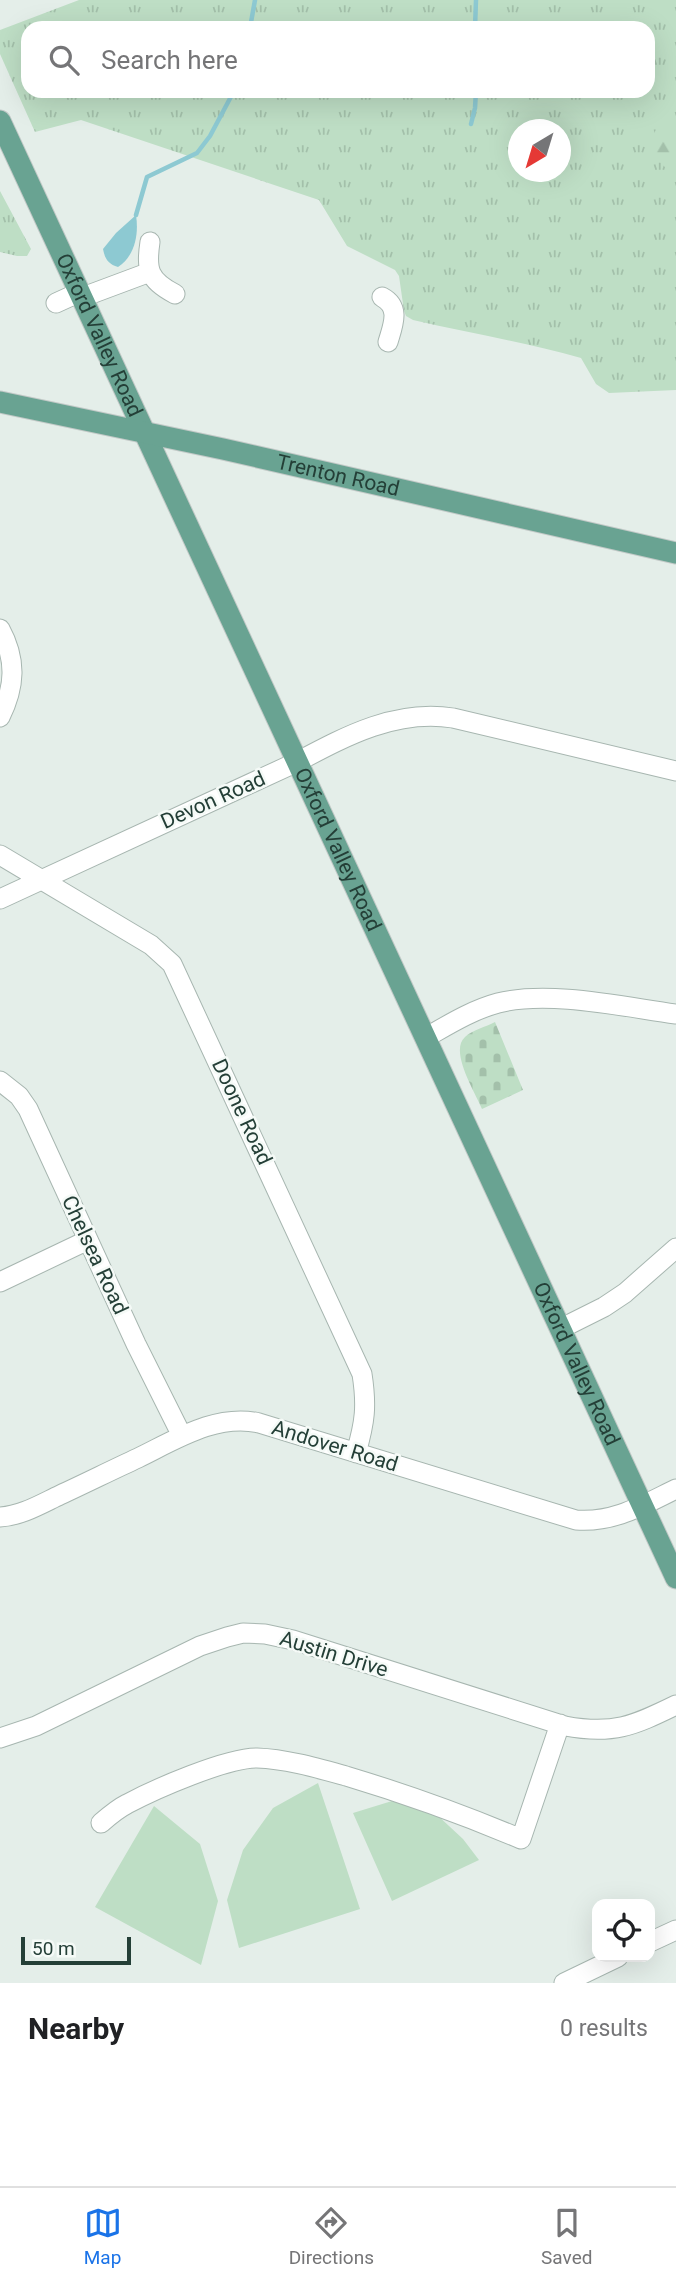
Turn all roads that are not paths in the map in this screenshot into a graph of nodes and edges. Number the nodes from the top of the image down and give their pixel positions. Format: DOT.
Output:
graph roads {
  1 [pos="0,121"];
  2 [pos="150,242"];
  3 [pos="150,272"];
  4 [pos="175,293"];
  5 [pos="82,295"];
  6 [pos="382,297"];
  7 [pos="56,303"];
  8 [pos="388,342"];
  9 [pos="0,402"];
  10 [pos="146,433"];
  11 [pos="676,552"];
  12 [pos="0,629"];
  13 [pos="0,718"];
  14 [pos="297,762"];
  15 [pos="676,771"];
  16 [pos="0,855"];
  17 [pos="41,879"];
  18 [pos="0,898"];
  19 [pos="676,1014"];
  20 [pos="425,1038"];
  21 [pos="0,1081"];
  22 [pos="88,1240"];
  23 [pos="676,1248"];
  24 [pos="0,1282"];
  25 [pos="560,1329"];
  26 [pos="182,1436"];
  27 [pos="356,1453"];
  28 [pos="676,1489"];
  29 [pos="642,1506"];
  30 [pos="0,1517"];
  31 [pos="676,1578"];
  32 [pos="676,1705"];
  33 [pos="560,1724"];
  34 [pos="0,1738"];
  35 [pos="101,1823"];
  36 [pos="676,1930"];
  37 [pos="655,1940"];
  38 [pos="608,1962"];
  39 [pos="564,1983"];
  1 -- 5 [label="main road, Oxford Valley Road"];
  2 -- 3 [label="street"];
  3 -- 4 [label="street"];
  3 -- 5 [label="street"];
  5 -- 7 [label="street"];
  5 -- 10 [label="main road, Oxford Valley Road"];
  6 -- 8 [label="street"];
  9 -- 10 [label="main road, Trenton Road"];
  10 -- 11 [label="main road, Trenton Road"];
  10 -- 14 [label="main road, Oxford Valley Road"];
  12 -- 13 [label="street"];
  14 -- 15 [label="street, Devon Road"];
  14 -- 17 [label="street, Devon Road"];
  14 -- 20 [label="main road, Oxford Valley Road"];
  16 -- 17 [label="street, Doone Road"];
  17 -- 18 [label="street, Devon Road"];
  17 -- 27 [label="street, Doone Road"];
  19 -- 20 [label="street"];
  20 -- 25 [label="main road, Oxford Valley Road"];
  21 -- 22 [label="street, Chelsea Road"];
  22 -- 24 [label="street"];
  22 -- 26 [label="street, Chelsea Road"];
  23 -- 25 [label="street"];
  25 -- 29 [label="main road, Oxford Valley Road"];
  26 -- 27 [label="street, Andover Road"];
  26 -- 30 [label="street, Andover Road"];
  27 -- 29 [label="street, Andover Road"];
  28 -- 29 [label="street, Andover Road"];
  29 -- 31 [label="main road, Oxford Valley Road"];
  32 -- 33 [label="street, Austin Drive"];
  33 -- 34 [label="street, Austin Drive"];
  33 -- 35 [label="street"];
  36 -- 37 [label="street"];
  38 -- 39 [label="street"];
}
